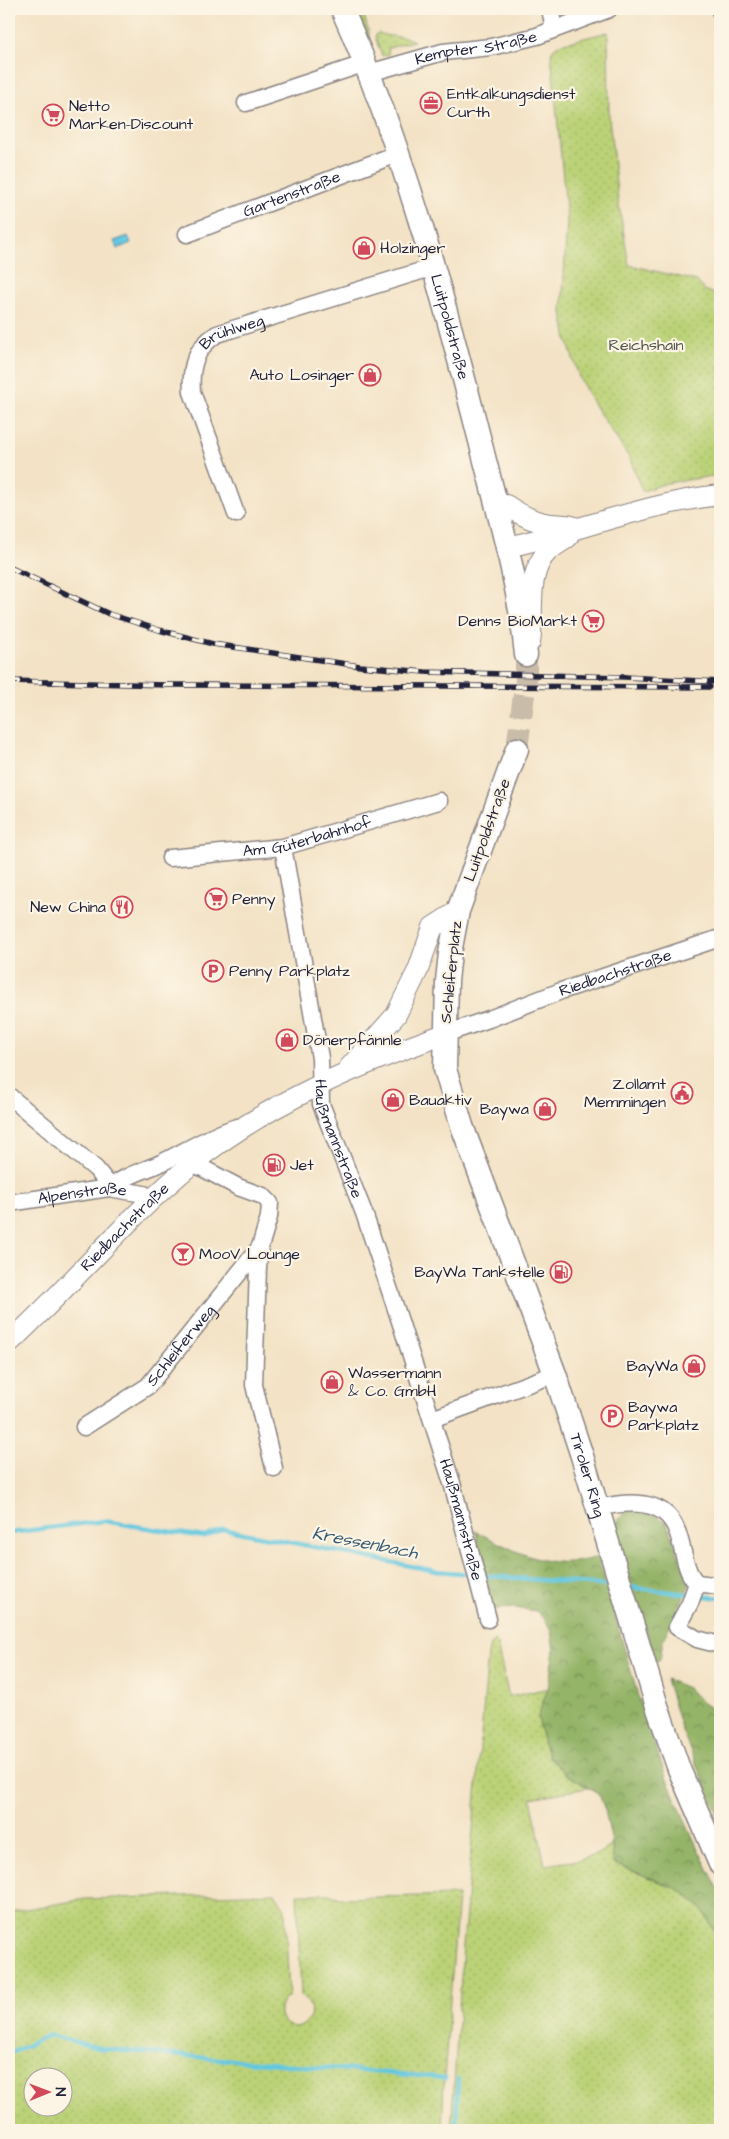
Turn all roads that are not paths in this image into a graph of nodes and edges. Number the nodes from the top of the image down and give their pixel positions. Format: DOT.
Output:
graph roads {
  1 [pos="342,9"];
  2 [pos="550,9"];
  3 [pos="609,9"];
  4 [pos="554,29"];
  5 [pos="368,68"];
  6 [pos="246,102"];
  7 [pos="398,154"];
  8 [pos="186,234"];
  9 [pos="434,267"];
  10 [pos="491,484"];
  11 [pos="720,495"];
  12 [pos="506,506"];
  13 [pos="236,514"];
  14 [pos="580,529"];
  15 [pos="508,547"];
  16 [pos="526,655"];
  17 [pos="517,749"];
  18 [pos="439,801"];
  19 [pos="283,847"];
  20 [pos="170,858"];
  21 [pos="458,910"];
  22 [pos="720,938"];
  23 [pos="511,1011"];
  24 [pos="445,1034"];
  25 [pos="405,1048"];
  26 [pos="341,1076"];
  27 [pos="320,1086"];
  28 [pos="450,1090"];
  29 [pos="9,1096"];
  30 [pos="250,1122"];
  31 [pos="193,1164"];
  32 [pos="109,1188"];
  33 [pos="152,1201"];
  34 [pos="9,1203"];
  35 [pos="260,1247"];
  36 [pos="9,1343"];
  37 [pos="555,1374"];
  38 [pos="432,1419"];
  39 [pos="84,1427"];
  40 [pos="274,1468"];
  41 [pos="598,1508"];
  42 [pos="720,1586"];
  43 [pos="694,1590"];
  44 [pos="488,1620"];
  45 [pos="720,1645"];
  46 [pos="720,1864"];
  1 -- 5 [label="main road, Luitpoldstraße"];
  2 -- 4 [label="street"];
  3 -- 4 [label="street, Kempter Straße"];
  4 -- 5 [label="street, Kempter Straße"];
  5 -- 6 [label="street, Kempter Straße"];
  5 -- 7 [label="main road, Luitpoldstraße"];
  7 -- 8 [label="street, Gartenstraße"];
  7 -- 9 [label="main road, Luitpoldstraße"];
  9 -- 10 [label="main road, Luitpoldstraße"];
  9 -- 13 [label="street, Brühlweg"];
  10 -- 12 [label="main road"];
  10 -- 15 [label="main road, Luitpoldstraße"];
  11 -- 14 [label="street"];
  12 -- 14 [label="street"];
  14 -- 15 [label="street"];
  14 -- 16 [label="street"];
  15 -- 16 [label="main road, Luitpoldstraße"];
  17 -- 21 [label="main road, Luitpoldstraße"];
  18 -- 19 [label="street, Am Güterbahnhof"];
  19 -- 20 [label="street, Am Güterbahnhof"];
  19 -- 27 [label="street, Haußmannstraße"];
  21 -- 24 [label="main road, Schleiferplatz"];
  21 -- 26 [label="street"];
  22 -- 23 [label="street, Riedbachstraße"];
  23 -- 24 [label="street, Schleiferplatz"];
  24 -- 25 [label="street, Schleiferplatz"];
  24 -- 28 [label="main road, Schleiferplatz"];
  25 -- 26 [label="street, Riedbachstraße"];
  26 -- 27 [label="street, Riedbachstraße"];
  27 -- 30 [label="street, Riedbachstraße"];
  27 -- 38 [label="street, Haußmannstraße"];
  28 -- 37 [label="main road, Tiroler Ring"];
  29 -- 32 [label="street"];
  30 -- 31 [label="street, Riedbachstraße"];
  30 -- 32 [label="street, Riedbachstraße"];
  31 -- 33 [label="street, Riedbachstraße"];
  31 -- 35 [label="street, Schleiferweg"];
  32 -- 33 [label="street, Alpenstraße"];
  32 -- 34 [label="street, Alpenstraße"];
  33 -- 36 [label="street, Riedbachstraße"];
  35 -- 39 [label="street, Schleiferweg"];
  35 -- 40 [label="street, Schleiferweg"];
  37 -- 38 [label="street"];
  37 -- 41 [label="main road, Tiroler Ring"];
  38 -- 44 [label="street, Haußmannstraße"];
  41 -- 43 [label="street"];
  41 -- 46 [label="main road, Tiroler Ring"];
  42 -- 43 [label="street"];
  43 -- 45 [label="street"];
}
